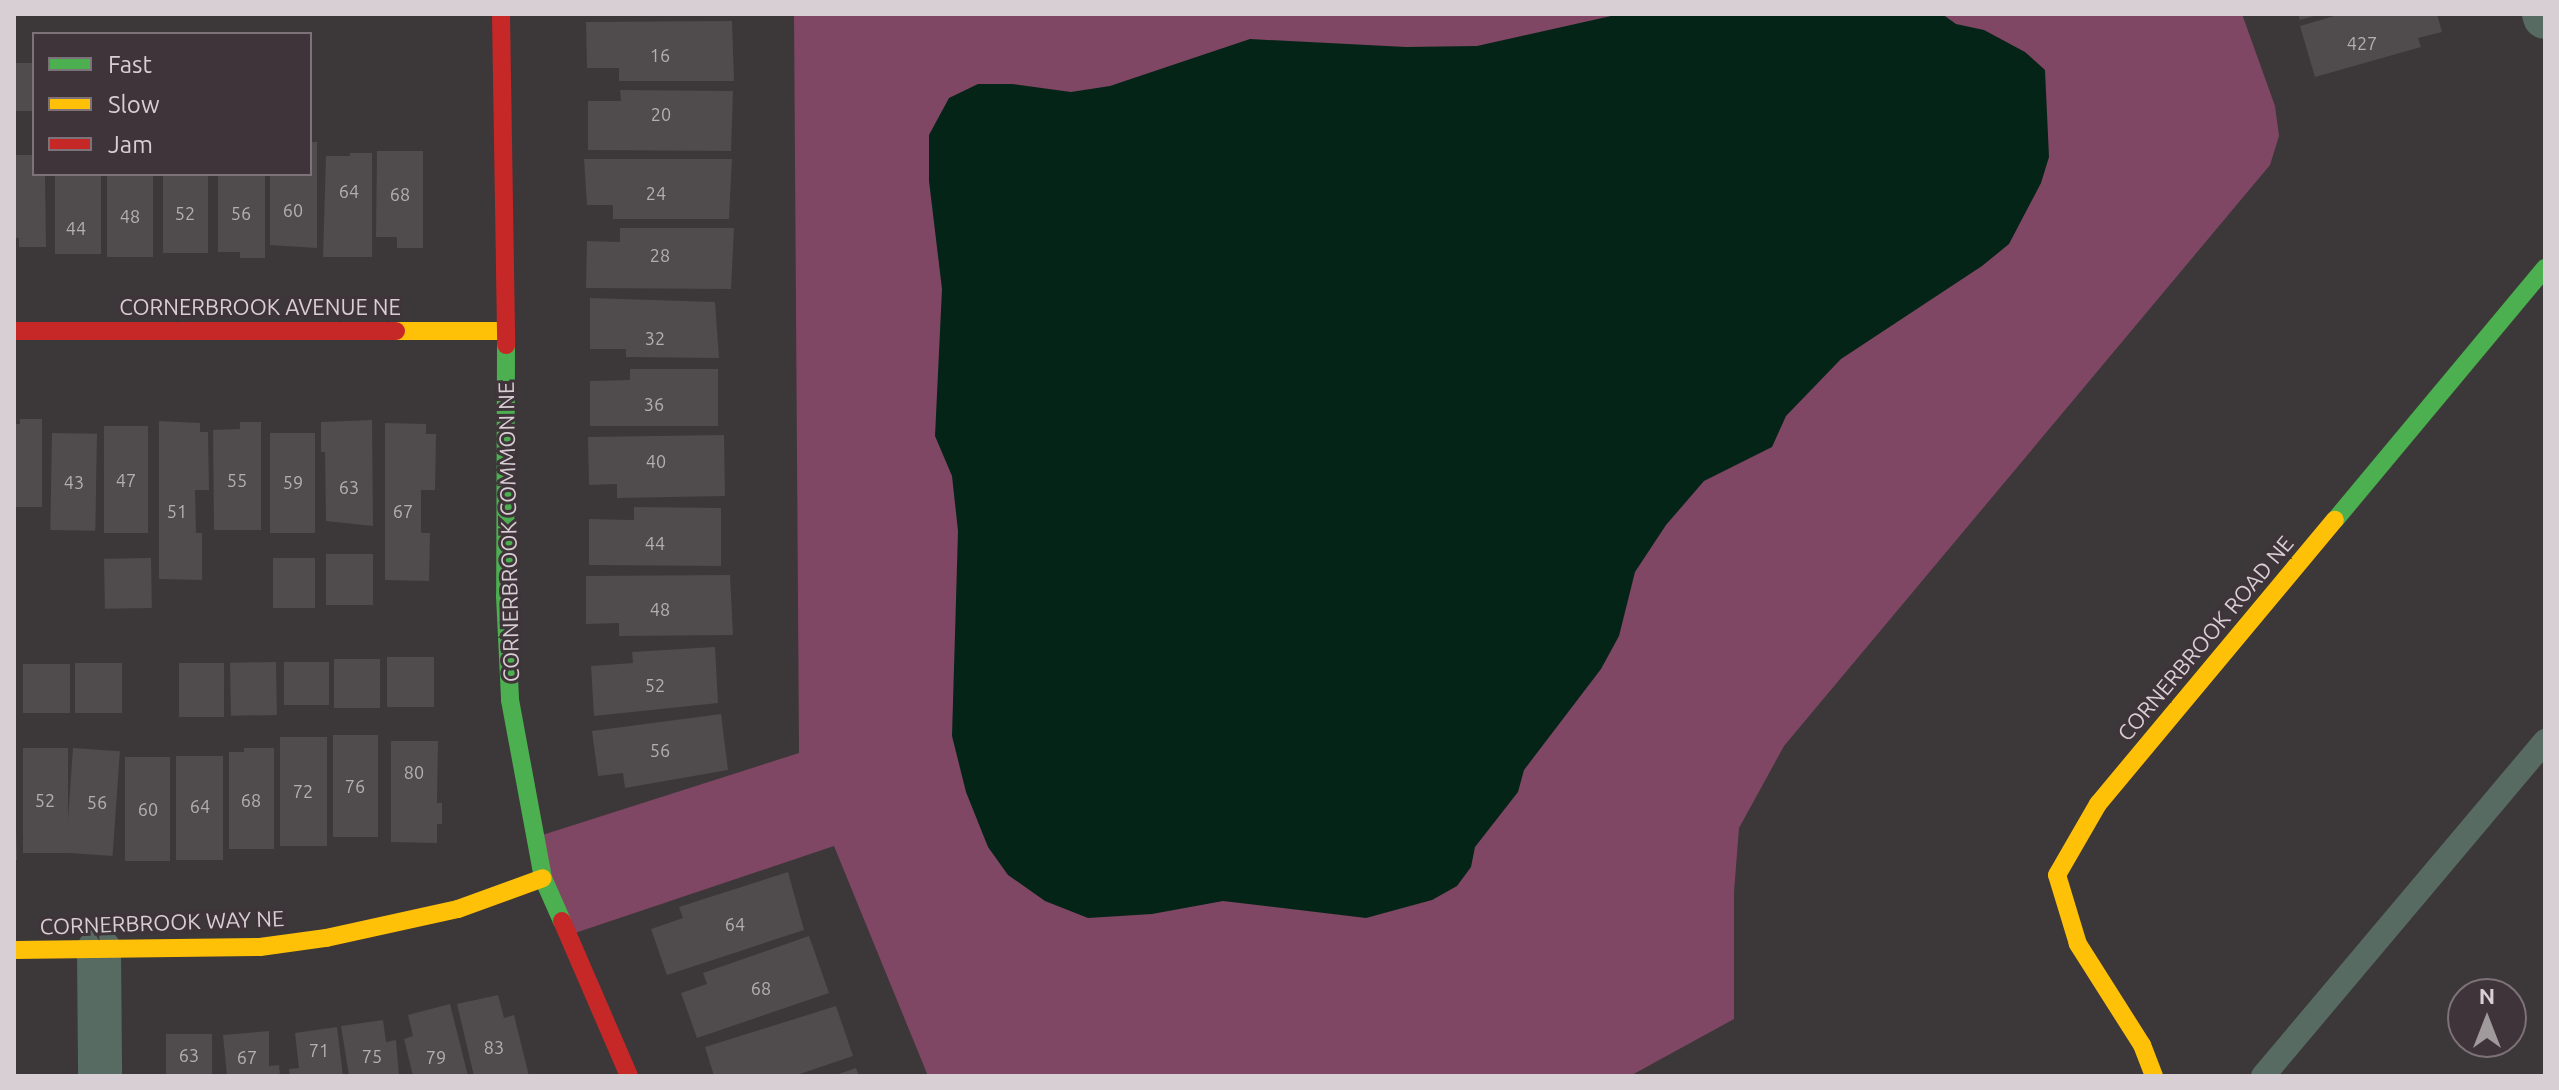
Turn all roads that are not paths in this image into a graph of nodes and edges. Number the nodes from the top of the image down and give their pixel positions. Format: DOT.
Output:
graph roads {
  1 [pos="501,14"];
  2 [pos="2545,268"];
  3 [pos="14,331"];
  4 [pos="506,331"];
  5 [pos="2545,741"];
  6 [pos="543,878"];
  7 [pos="14,950"];
  8 [pos="99,950"];
  9 [pos="100,1076"];
  10 [pos="629,1076"];
  11 [pos="2154,1076"];
  12 [pos="2263,1076"];
  1 -- 4 [label="street, CORNERBROOK COMMON NE"];
  2 -- 11 [label="street, CORNERBROOK ROAD NE"];
  3 -- 4 [label="street, CORNERBROOK AVENUE NE"];
  4 -- 6 [label="street, CORNERBROOK COMMON NE"];
  5 -- 12 [label="lane"];
  6 -- 8 [label="street, CORNERBROOK WAY NE"];
  6 -- 10 [label="street, CORNERBROOK COMMON NE"];
  7 -- 8 [label="street, CORNERBROOK WAY NE"];
  8 -- 9 [label="street"];
}
